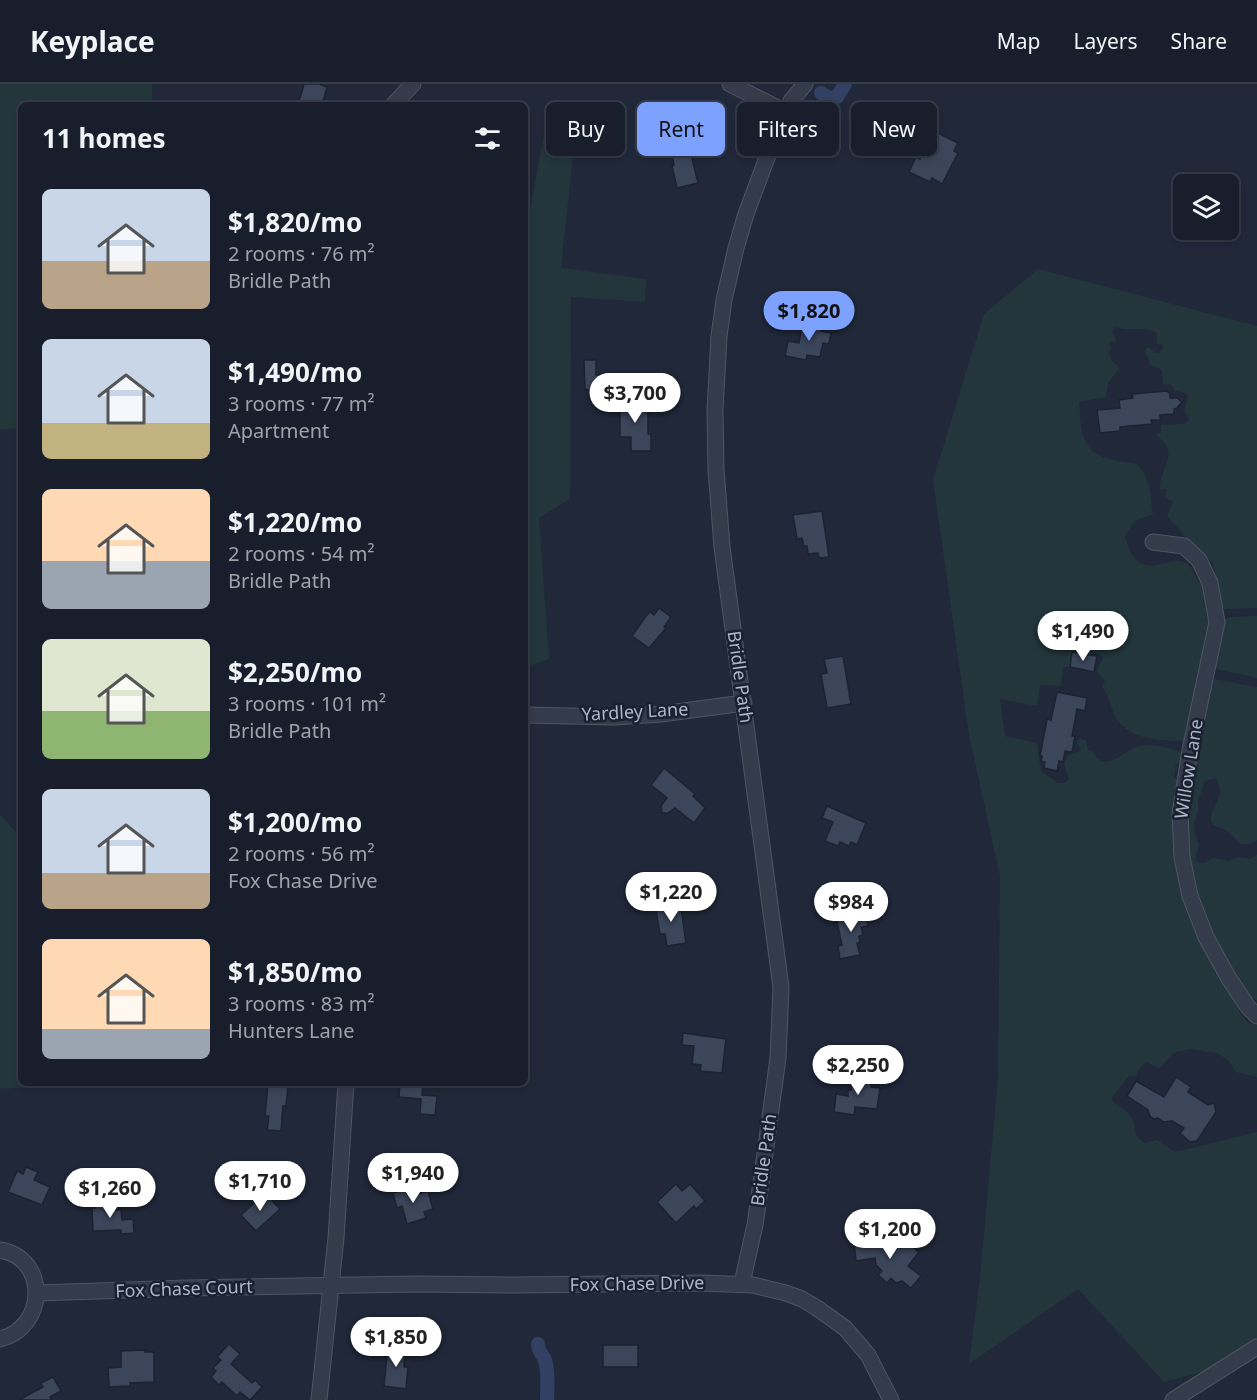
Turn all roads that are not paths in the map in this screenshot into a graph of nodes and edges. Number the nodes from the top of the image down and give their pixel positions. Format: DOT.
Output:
graph roads {
  1 [pos="413,84"];
  2 [pos="729,84"];
  3 [pos="805,84"];
  4 [pos="396,102"];
  5 [pos="766,102"];
  6 [pos="791,102"];
  7 [pos="768,156"];
  8 [pos="1153,542"];
  9 [pos="744,704"];
  10 [pos="528,715"];
  11 [pos="1257,1016"];
  12 [pos="346,1086"];
  13 [pos="0,1250"];
  14 [pos="742,1283"];
  15 [pos="331,1286"];
  16 [pos="37,1293"];
  17 [pos="0,1339"];
  18 [pos="1257,1347"];
  19 [pos="320,1400"];
  20 [pos="891,1400"];
  21 [pos="1173,1400"];
  1 -- 4 [label="street"];
  2 -- 5 [label="street"];
  3 -- 6 [label="street, Bridle Path"];
  7 -- 9 [label="street, Bridle Path"];
  8 -- 11 [label="street, Willow Lane"];
  9 -- 10 [label="street, Yardley Lane"];
  9 -- 14 [label="street, Bridle Path"];
  12 -- 15 [label="street"];
  13 -- 16 [label="street"];
  14 -- 15 [label="street, Fox Chase Drive"];
  14 -- 20 [label="street, Fox Chase Drive"];
  15 -- 16 [label="street, Fox Chase Court"];
  15 -- 19 [label="street"];
  16 -- 17 [label="street"];
  18 -- 21 [label="street"];
}
